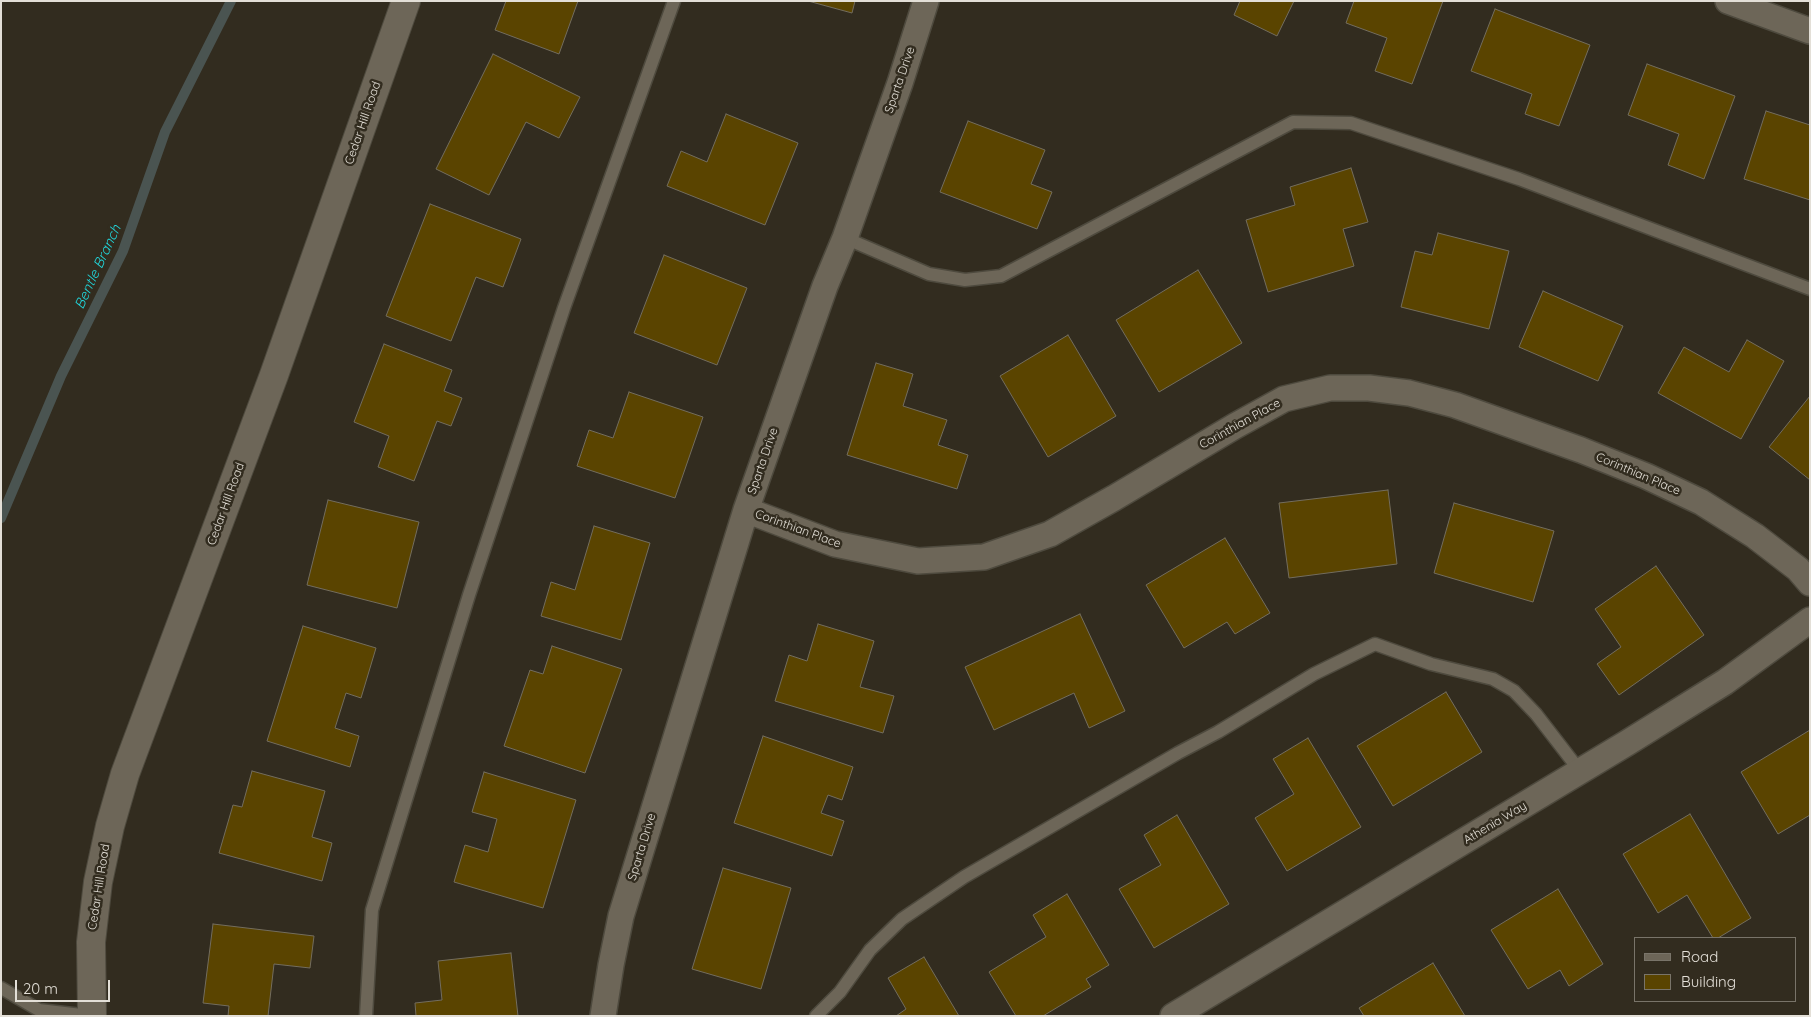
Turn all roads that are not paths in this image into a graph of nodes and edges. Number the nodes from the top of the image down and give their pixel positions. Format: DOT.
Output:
graph roads {
  1 [pos="406,1"];
  2 [pos="674,1"];
  3 [pos="926,1"];
  4 [pos="1728,1"];
  5 [pos="1810,31"];
  6 [pos="845,238"];
  7 [pos="1810,288"];
  8 [pos="746,510"];
  9 [pos="1810,583"];
  10 [pos="1810,620"];
  11 [pos="1580,771"];
  12 [pos="1,988"];
  13 [pos="91,1016"];
  14 [pos="366,1016"];
  15 [pos="603,1016"];
  16 [pos="816,1016"];
  17 [pos="1173,1016"];
  1 -- 13 [label="street, Cedar Hill Road"];
  2 -- 14 [label="lane"];
  3 -- 6 [label="street, Sparta Drive"];
  4 -- 5 [label="street"];
  6 -- 7 [label="lane"];
  6 -- 8 [label="street, Sparta Drive"];
  8 -- 9 [label="street, Corinthian Place"];
  8 -- 15 [label="street, Sparta Drive"];
  10 -- 11 [label="street, Athenia Way"];
  11 -- 16 [label="lane"];
  11 -- 17 [label="street, Athenia Way"];
  12 -- 13 [label="lane"];
}
